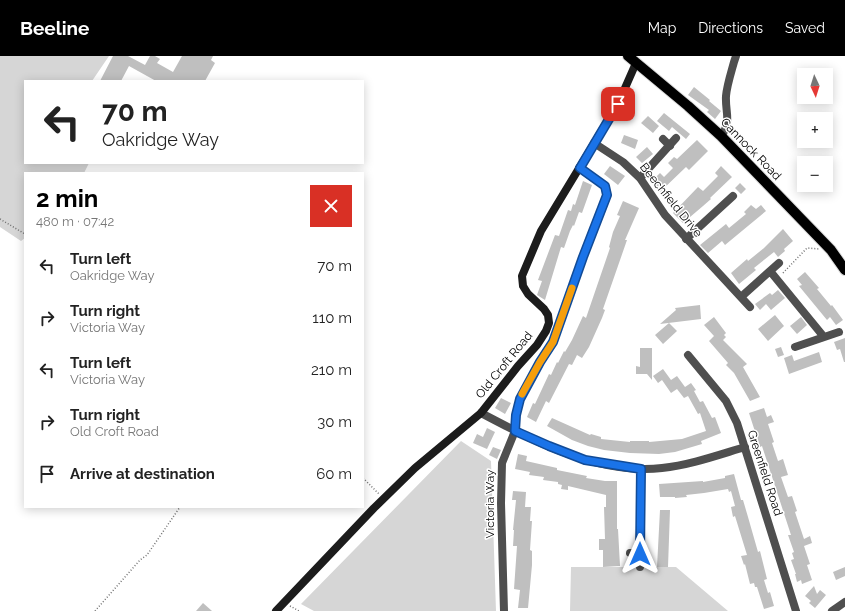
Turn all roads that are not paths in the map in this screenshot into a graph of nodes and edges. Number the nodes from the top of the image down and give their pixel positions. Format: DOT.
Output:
graph roads {
  1 [pos="628,56"];
  2 [pos="736,56"];
  3 [pos="636,63"];
  4 [pos="721,136"];
  5 [pos="676,138"];
  6 [pos="663,139"];
  7 [pos="594,143"];
  8 [pos="670,146"];
  9 [pos="580,168"];
  10 [pos="640,178"];
  11 [pos="733,196"];
  12 [pos="722,205"];
  13 [pos="729,212"];
  14 [pos="686,238"];
  15 [pos="779,263"];
  16 [pos="845,270"];
  17 [pos="770,271"];
  18 [pos="741,297"];
  19 [pos="750,307"];
  20 [pos="839,332"];
  21 [pos="824,337"];
  22 [pos="795,347"];
  23 [pos="688,355"];
  24 [pos="481,412"];
  25 [pos="515,431"];
  26 [pos="745,447"];
  27 [pos="641,469"];
  28 [pos="630,553"];
  29 [pos="640,554"];
  30 [pos="640,567"];
  31 [pos="845,602"];
  32 [pos="276,611"];
  33 [pos="504,611"];
  34 [pos="796,611"];
  35 [pos="832,611"];
  1 -- 3 [label="main road, Cannock Road"];
  2 -- 4 [label="street"];
  3 -- 4 [label="main road, Cannock Road"];
  3 -- 7 [label="street, Old Croft Road"];
  4 -- 16 [label="main road, Cannock Road"];
  5 -- 8 [label="street"];
  6 -- 8 [label="street"];
  7 -- 9 [label="street, Old Croft Road"];
  7 -- 10 [label="street, Beechfield Drive"];
  8 -- 10 [label="street"];
  9 -- 24 [label="street, Old Croft Road"];
  9 -- 25 [label="street, Victoria Way"];
  10 -- 14 [label="street, Beechfield Drive"];
  11 -- 12 [label="street"];
  12 -- 13 [label="street"];
  12 -- 14 [label="street"];
  14 -- 18 [label="street, Beechfield Drive"];
  15 -- 17 [label="street"];
  17 -- 18 [label="street"];
  17 -- 21 [label="street"];
  18 -- 19 [label="street, Beechfield Drive"];
  20 -- 21 [label="street"];
  21 -- 22 [label="street"];
  23 -- 26 [label="street, Greenfield Road"];
  24 -- 25 [label="street"];
  24 -- 32 [label="street, Old Croft Road"];
  25 -- 27 [label="street"];
  25 -- 33 [label="street, Victoria Way"];
  26 -- 27 [label="street"];
  26 -- 34 [label="street, Greenfield Road"];
  27 -- 29 [label="street"];
  28 -- 29 [label="street"];
  29 -- 30 [label="street"];
  31 -- 35 [label="street"];
}
